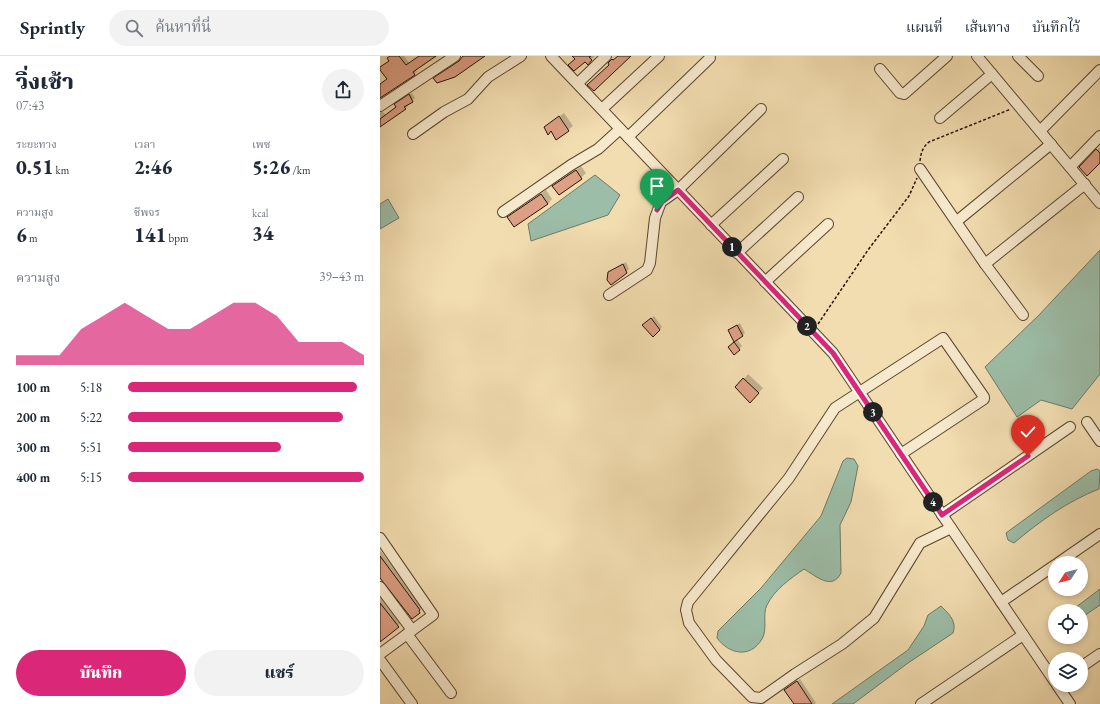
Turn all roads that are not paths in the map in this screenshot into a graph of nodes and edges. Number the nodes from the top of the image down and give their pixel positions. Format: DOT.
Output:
graph roads {
  1 [pos="455,56"];
  2 [pos="521,56"];
  3 [pos="552,56"];
  4 [pos="606,56"];
  5 [pos="659,56"];
  6 [pos="947,56"];
  7 [pos="977,56"];
  8 [pos="1018,56"];
  9 [pos="710,58"];
  10 [pos="880,69"];
  11 [pos="1100,70"];
  12 [pos="992,74"];
  13 [pos="1038,76"];
  14 [pos="578,83"];
  15 [pos="380,106"];
  16 [pos="602,109"];
  17 [pos="761,109"];
  18 [pos="940,118"];
  19 [pos="620,129"];
  20 [pos="1040,132"];
  21 [pos="413,134"];
  22 [pos="1100,136"];
  23 [pos="628,137"];
  24 [pos="1051,144"];
  25 [pos="783,159"];
  26 [pos="1071,166"];
  27 [pos="920,169"];
  28 [pos="1084,184"];
  29 [pos="678,190"];
  30 [pos="798,197"];
  31 [pos="1100,202"];
  32 [pos="503,212"];
  33 [pos="957,221"];
  34 [pos="828,224"];
  35 [pos="711,225"];
  36 [pos="737,253"];
  37 [pos="985,264"];
  38 [pos="765,282"];
  39 [pos="610,295"];
  40 [pos="1023,315"];
  41 [pos="859,392"];
  42 [pos="1088,422"];
  43 [pos="1070,427"];
  44 [pos="1100,441"];
  45 [pos="901,454"];
  46 [pos="942,515"];
  47 [pos="951,528"];
  48 [pos="1100,534"];
  49 [pos="380,538"];
  50 [pos="1068,556"];
  51 [pos="1048,570"];
  52 [pos="380,587"];
  53 [pos="1001,602"];
  54 [pos="409,632"];
  55 [pos="1023,635"];
  56 [pos="380,654"];
  57 [pos="1100,654"];
  58 [pos="380,660"];
  59 [pos="1088,662"];
  60 [pos="1048,672"];
  61 [pos="1062,692"];
  62 [pos="451,693"];
  63 [pos="412,704"];
  64 [pos="921,704"];
  65 [pos="1070,704"];
  1 -- 15 [label="street"];
  2 -- 21 [label="street"];
  3 -- 14 [label="street"];
  4 -- 14 [label="street"];
  5 -- 16 [label="street"];
  6 -- 10 [label="street"];
  7 -- 12 [label="street"];
  8 -- 13 [label="street"];
  9 -- 23 [label="street"];
  11 -- 20 [label="street"];
  12 -- 18 [label="street"];
  12 -- 20 [label="street"];
  14 -- 16 [label="street"];
  16 -- 19 [label="street"];
  17 -- 29 [label="street"];
  19 -- 23 [label="street"];
  19 -- 32 [label="street"];
  20 -- 24 [label="street"];
  22 -- 26 [label="street"];
  23 -- 29 [label="street"];
  24 -- 26 [label="street"];
  24 -- 33 [label="street"];
  25 -- 35 [label="street"];
  26 -- 28 [label="street"];
  27 -- 33 [label="street"];
  28 -- 31 [label="street"];
  28 -- 37 [label="street"];
  29 -- 35 [label="street"];
  29 -- 39 [label="street"];
  30 -- 36 [label="street"];
  33 -- 37 [label="street"];
  34 -- 38 [label="street"];
  35 -- 36 [label="street"];
  36 -- 38 [label="street"];
  37 -- 40 [label="street"];
  38 -- 41 [label="street"];
  41 -- 45 [label="street"];
  41 -- 45 [label="street"];
  41 -- 47 [label="street"];
  42 -- 44 [label="street"];
  43 -- 46 [label="street"];
  45 -- 46 [label="street"];
  46 -- 47 [label="street"];
  47 -- 53 [label="street"];
  48 -- 50 [label="street"];
  49 -- 54 [label="street"];
  51 -- 53 [label="street"];
  52 -- 54 [label="street"];
  53 -- 55 [label="street"];
  54 -- 56 [label="street"];
  54 -- 62 [label="street"];
  55 -- 60 [label="street"];
  55 -- 64 [label="street"];
  57 -- 59 [label="street"];
  58 -- 63 [label="street"];
  61 -- 65 [label="street"];
}
